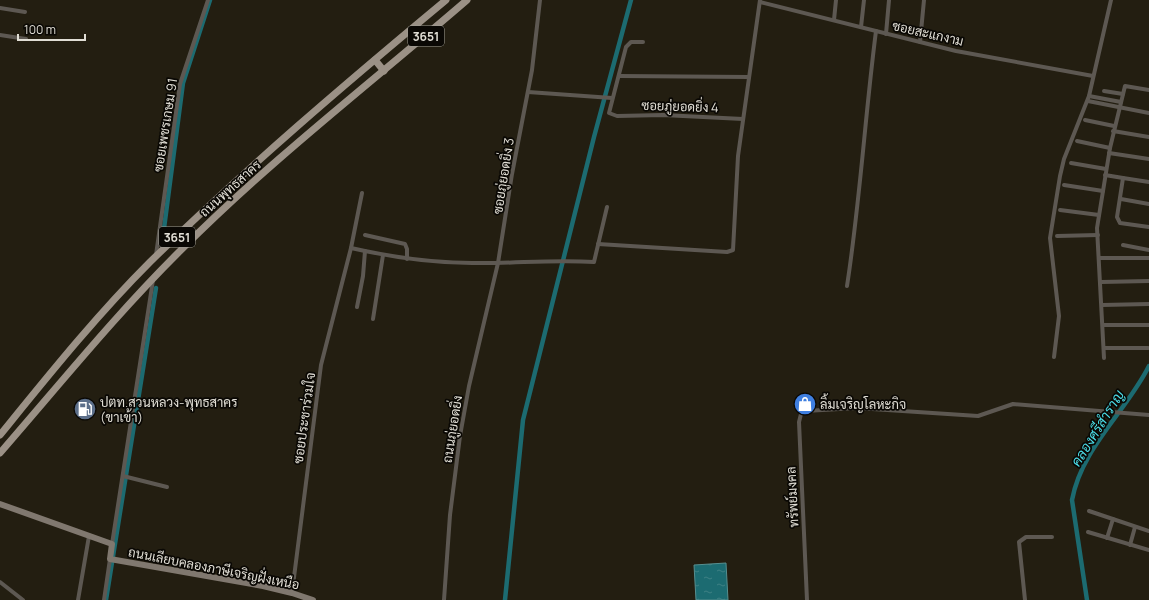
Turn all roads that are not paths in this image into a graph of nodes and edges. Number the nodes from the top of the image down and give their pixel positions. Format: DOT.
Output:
graph roads {
  1 [pos="208,0"];
  2 [pos="446,0"];
  3 [pos="467,0"];
  4 [pos="540,0"];
  5 [pos="836,0"];
  6 [pos="864,0"];
  7 [pos="889,0"];
  8 [pos="924,0"];
  9 [pos="1111,0"];
  10 [pos="760,1"];
  11 [pos="0,8"];
  12 [pos="25,12"];
  13 [pos="834,20"];
  14 [pos="861,27"];
  15 [pos="876,31"];
  16 [pos="886,34"];
  17 [pos="0,35"];
  18 [pos="26,39"];
  19 [pos="643,42"];
  20 [pos="920,42"];
  21 [pos="375,60"];
  22 [pos="384,71"];
  23 [pos="619,76"];
  24 [pos="1093,76"];
  25 [pos="749,77"];
  26 [pos="1149,90"];
  27 [pos="1104,91"];
  28 [pos="528,92"];
  29 [pos="1124,94"];
  30 [pos="612,98"];
  31 [pos="1088,98"];
  32 [pos="1121,102"];
  33 [pos="1119,107"];
  34 [pos="1149,113"];
  35 [pos="743,118"];
  36 [pos="1086,120"];
  37 [pos="1114,128"];
  38 [pos="1149,137"];
  39 [pos="1077,141"];
  40 [pos="1110,148"];
  41 [pos="1109,153"];
  42 [pos="1149,159"];
  43 [pos="1071,163"];
  44 [pos="1106,169"];
  45 [pos="1105,175"];
  46 [pos="1123,178"];
  47 [pos="1149,182"];
  48 [pos="1064,185"];
  49 [pos="1103,191"];
  50 [pos="362,193"];
  51 [pos="1121,199"];
  52 [pos="1149,204"];
  53 [pos="607,207"];
  54 [pos="1060,210"];
  55 [pos="1099,215"];
  56 [pos="1149,227"];
  57 [pos="364,235"];
  58 [pos="1098,235"];
  59 [pos="1057,236"];
  60 [pos="598,244"];
  61 [pos="1123,245"];
  62 [pos="351,248"];
  63 [pos="1149,250"];
  64 [pos="365,252"];
  65 [pos="383,255"];
  66 [pos="156,257"];
  67 [pos="1100,258"];
  68 [pos="1149,258"];
  69 [pos="407,259"];
  70 [pos="498,263"];
  71 [pos="154,278"];
  72 [pos="1149,281"];
  73 [pos="1101,282"];
  74 [pos="847,286"];
  75 [pos="1149,304"];
  76 [pos="1102,305"];
  77 [pos="357,307"];
  78 [pos="373,319"];
  79 [pos="1103,325"];
  80 [pos="1149,325"];
  81 [pos="1104,348"];
  82 [pos="1148,348"];
  83 [pos="1054,357"];
  84 [pos="1104,358"];
  85 [pos="1149,415"];
  86 [pos="0,435"];
  87 [pos="0,453"];
  88 [pos="123,476"];
  89 [pos="167,487"];
  90 [pos="0,504"];
  91 [pos="1089,511"];
  92 [pos="1113,519"];
  93 [pos="1135,527"];
  94 [pos="1149,531"];
  95 [pos="1088,532"];
  96 [pos="89,536"];
  97 [pos="1052,537"];
  98 [pos="1107,538"];
  99 [pos="112,544"];
  100 [pos="1130,545"];
  101 [pos="1149,550"];
  102 [pos="110,559"];
  103 [pos="0,582"];
  104 [pos="292,592"];
  105 [pos="23,600"];
  106 [pos="78,600"];
  107 [pos="104,600"];
  108 [pos="313,600"];
  109 [pos="444,600"];
  110 [pos="807,600"];
  111 [pos="1025,600"];
  1 -- 66 [label="street, ซอยเพชรเกษม 91"];
  2 -- 21 [label="main road, ถนนพุทธสาคร / 3651"];
  3 -- 22 [label="main road, ถนนพุทธสาคร / 3651"];
  4 -- 28 [label="street, ซอยภู่ยอดยิ่ง 3"];
  5 -- 13 [label="street"];
  6 -- 14 [label="street"];
  7 -- 16 [label="street"];
  8 -- 20 [label="street"];
  9 -- 24 [label="street"];
  10 -- 13 [label="street, ซอยสะแกงาม"];
  10 -- 25 [label="street"];
  11 -- 12 [label="street"];
  13 -- 14 [label="street, ซอยสะแกงาม"];
  14 -- 15 [label="street, ซอยสะแกงาม"];
  15 -- 16 [label="street, ซอยสะแกงาม"];
  15 -- 74 [label="street"];
  16 -- 20 [label="street, ซอยสะแกงาม"];
  17 -- 18 [label="street"];
  19 -- 23 [label="street"];
  20 -- 24 [label="street, ซอยสะแกงาม"];
  21 -- 22 [label="main road"];
  21 -- 66 [label="main road, ถนนพุทธสาคร / 3651"];
  22 -- 71 [label="main road, ถนนพุทธสาคร / 3651"];
  23 -- 25 [label="street"];
  23 -- 30 [label="street"];
  24 -- 31 [label="street"];
  25 -- 35 [label="street"];
  26 -- 29 [label="street"];
  27 -- 29 [label="street"];
  28 -- 30 [label="street"];
  28 -- 70 [label="street, ซอยภู่ยอดยิ่ง 3"];
  29 -- 32 [label="street"];
  30 -- 35 [label="street, ซอยภู่ยอดยิ่ง 4"];
  31 -- 32 [label="street"];
  31 -- 33 [label="street"];
  31 -- 83 [label="street"];
  32 -- 33 [label="street"];
  33 -- 34 [label="street"];
  33 -- 37 [label="street"];
  35 -- 60 [label="street"];
  36 -- 37 [label="street"];
  37 -- 38 [label="street"];
  37 -- 40 [label="street"];
  39 -- 40 [label="street"];
  40 -- 41 [label="street"];
  41 -- 42 [label="street"];
  41 -- 44 [label="street"];
  43 -- 44 [label="street"];
  44 -- 45 [label="street"];
  45 -- 46 [label="street"];
  45 -- 49 [label="street"];
  46 -- 47 [label="street"];
  46 -- 51 [label="street"];
  48 -- 49 [label="street"];
  49 -- 55 [label="street"];
  50 -- 62 [label="street, ซอยประชาร่วมใจ"];
  51 -- 52 [label="street"];
  51 -- 56 [label="street"];
  53 -- 60 [label="street"];
  54 -- 55 [label="street"];
  55 -- 58 [label="street"];
  57 -- 69 [label="street"];
  58 -- 59 [label="street"];
  58 -- 67 [label="street"];
  60 -- 70 [label="street"];
  61 -- 63 [label="street"];
  62 -- 64 [label="street"];
  62 -- 104 [label="street, ซอยประชาร่วมใจ"];
  64 -- 65 [label="street"];
  64 -- 77 [label="street"];
  65 -- 69 [label="street"];
  65 -- 78 [label="street"];
  66 -- 86 [label="main road, ถนนพุทธสาคร / 3651"];
  67 -- 68 [label="street"];
  67 -- 73 [label="street"];
  69 -- 70 [label="street"];
  70 -- 109 [label="street, ถนนภู่ยอดยิ่ง"];
  71 -- 87 [label="main road, ถนนพุทธสาคร / 3651"];
  71 -- 88 [label="street"];
  72 -- 73 [label="street"];
  73 -- 76 [label="street"];
  75 -- 76 [label="street"];
  76 -- 79 [label="street"];
  79 -- 80 [label="street"];
  79 -- 81 [label="street"];
  81 -- 82 [label="street"];
  81 -- 84 [label="street"];
  85 -- 110 [label="street, ทรัพย์มงคล"];
  88 -- 89 [label="street"];
  88 -- 99 [label="street"];
  90 -- 96 [label="main road"];
  91 -- 92 [label="street"];
  92 -- 93 [label="street"];
  92 -- 98 [label="street"];
  93 -- 94 [label="street"];
  93 -- 100 [label="street"];
  95 -- 98 [label="street"];
  96 -- 99 [label="main road"];
  96 -- 106 [label="street"];
  97 -- 111 [label="street"];
  98 -- 100 [label="street"];
  99 -- 102 [label="main road"];
  100 -- 101 [label="street"];
  102 -- 104 [label="main road, ถนนเลียบคลองภาษีเจริญฝั่งเหนือ"];
  102 -- 107 [label="street"];
  103 -- 105 [label="street"];
  104 -- 108 [label="main road, ถนนเลียบคลองภาษีเจริญฝั่งเหนือ"];
}
